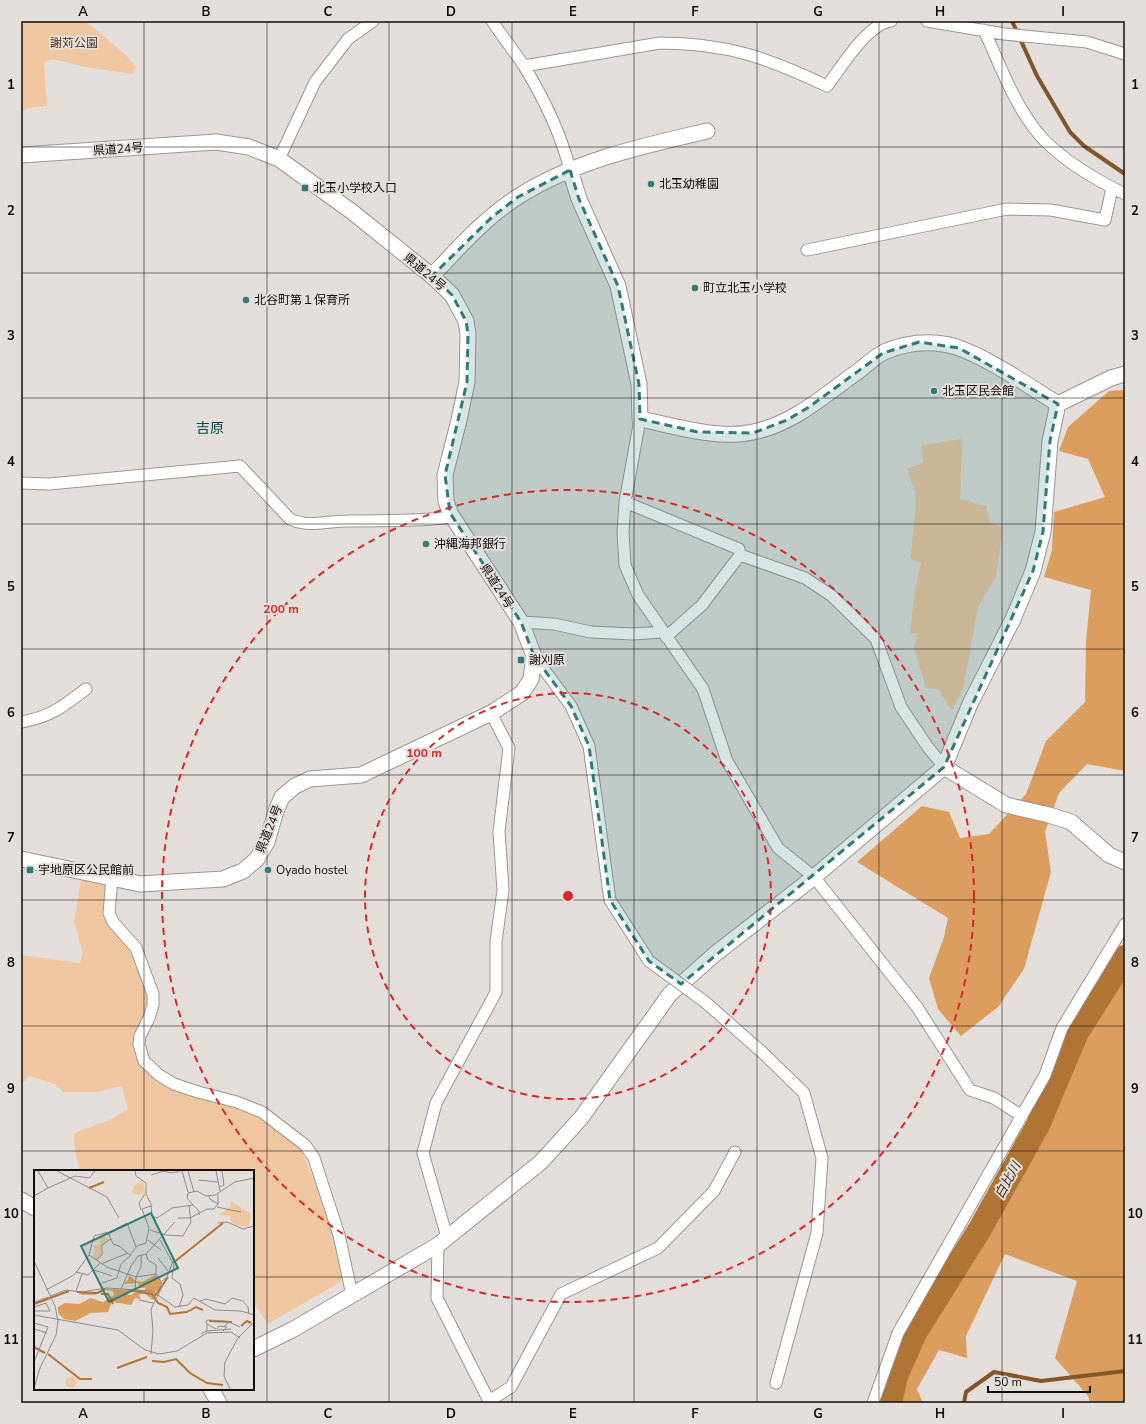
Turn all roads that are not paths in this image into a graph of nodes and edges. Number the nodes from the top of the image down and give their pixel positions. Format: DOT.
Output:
graph roads {
  1 [pos="373,21"];
  2 [pos="492,21"];
  3 [pos="891,21"];
  4 [pos="927,21"];
  5 [pos="984,30"];
  6 [pos="1125,54"];
  7 [pos="524,66"];
  8 [pos="707,131"];
  9 [pos="21,155"];
  10 [pos="279,159"];
  11 [pos="570,170"];
  12 [pos="1112,188"];
  13 [pos="1125,194"];
  14 [pos="807,250"];
  15 [pos="432,276"];
  16 [pos="1125,374"];
  17 [pos="1058,404"];
  18 [pos="640,419"];
  19 [pos="21,483"];
  20 [pos="625,502"];
  21 [pos="452,517"];
  22 [pos="740,555"];
  23 [pos="521,622"];
  24 [pos="665,635"];
  25 [pos="534,656"];
  26 [pos="86,689"];
  27 [pos="491,713"];
  28 [pos="21,722"];
  29 [pos="944,767"];
  30 [pos="21,859"];
  31 [pos="1125,862"];
  32 [pos="814,877"];
  33 [pos="112,878"];
  34 [pos="1125,924"];
  35 [pos="1022,1116"];
  36 [pos="735,1152"];
  37 [pos="21,1200"];
  38 [pos="34,1207"];
  39 [pos="442,1241"];
  40 [pos="352,1295"];
  41 [pos="254,1349"];
  42 [pos="776,1383"];
  43 [pos="212,1390"];
  44 [pos="489,1402"];
  45 [pos="219,1403"];
  46 [pos="873,1403"];
  1 -- 10 [label="street"];
  2 -- 7 [label="street"];
  3 -- 7 [label="street"];
  4 -- 5 [label="street"];
  5 -- 6 [label="street"];
  5 -- 12 [label="street"];
  7 -- 11 [label="street"];
  8 -- 11 [label="street"];
  9 -- 10 [label="street, 県道24号"];
  10 -- 15 [label="street, 県道24号"];
  11 -- 15 [label="street"];
  11 -- 18 [label="street"];
  12 -- 13 [label="street"];
  12 -- 14 [label="street"];
  15 -- 21 [label="street, 県道24号"];
  16 -- 17 [label="street"];
  17 -- 18 [label="street"];
  17 -- 29 [label="street"];
  18 -- 20 [label="street"];
  19 -- 21 [label="street"];
  20 -- 22 [label="street"];
  20 -- 24 [label="street"];
  21 -- 23 [label="street, 県道24号"];
  22 -- 24 [label="street"];
  22 -- 29 [label="street"];
  23 -- 24 [label="street"];
  23 -- 25 [label="street, 県道24号"];
  24 -- 32 [label="street"];
  25 -- 27 [label="street, 県道24号"];
  25 -- 42 [label="street, bridge"];
  26 -- 28 [label="street"];
  27 -- 33 [label="street, 県道24号"];
  27 -- 39 [label="street"];
  29 -- 31 [label="street"];
  29 -- 32 [label="street"];
  30 -- 33 [label="street, 県道24号"];
  32 -- 35 [label="street"];
  32 -- 39 [label="street"];
  33 -- 40 [label="street"];
  34 -- 35 [label="street"];
  35 -- 46 [label="street"];
  36 -- 44 [label="street"];
  37 -- 38 [label="street"];
  39 -- 40 [label="street"];
  39 -- 44 [label="street"];
  40 -- 41 [label="street"];
  43 -- 45 [label="street"];
}
